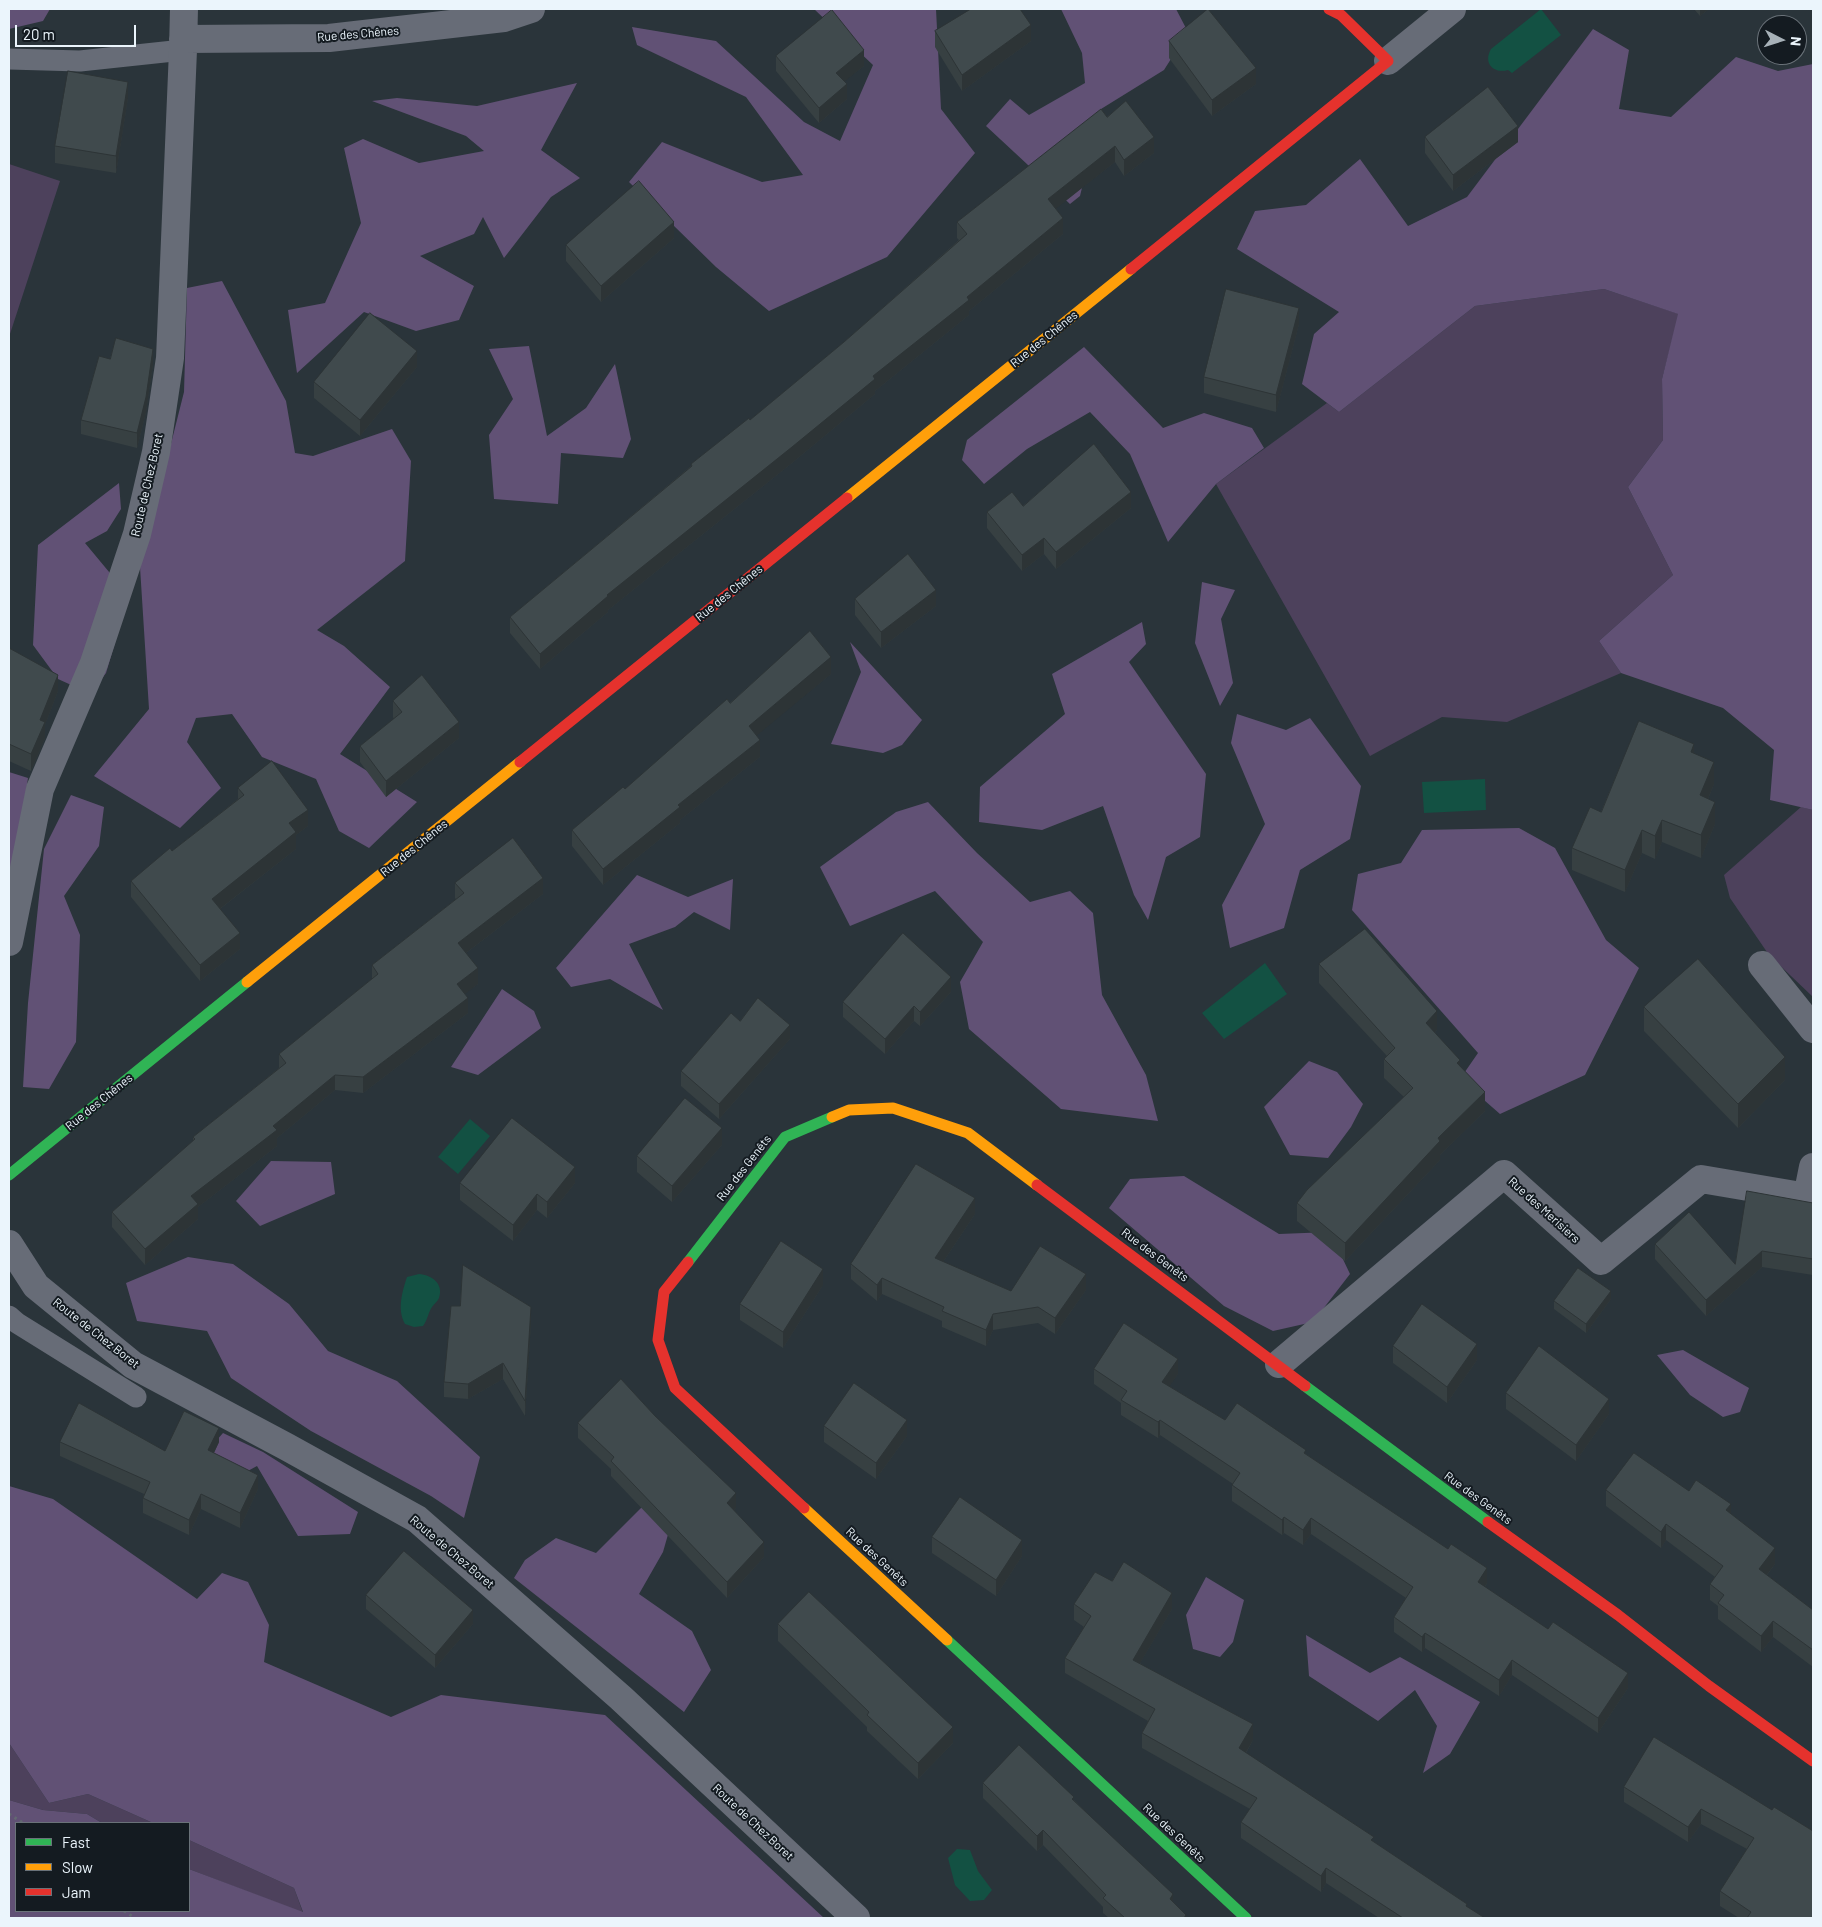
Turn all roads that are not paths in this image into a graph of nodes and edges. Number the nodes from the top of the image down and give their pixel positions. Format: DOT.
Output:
graph roads {
  1 [pos="184,9"];
  2 [pos="531,9"];
  3 [pos="1329,9"];
  4 [pos="1452,9"];
  5 [pos="183,45"];
  6 [pos="9,59"];
  7 [pos="1388,61"];
  8 [pos="9,942"];
  9 [pos="1762,964"];
  10 [pos="1813,1029"];
  11 [pos="1813,1168"];
  12 [pos="9,1175"];
  13 [pos="1810,1197"];
  14 [pos="9,1244"];
  15 [pos="9,1316"];
  16 [pos="1279,1364"];
  17 [pos="136,1397"];
  18 [pos="1813,1761"];
  19 [pos="856,1918"];
  20 [pos="1246,1918"];
  1 -- 5 [label="street, Route de Chez Boret"];
  2 -- 5 [label="street, Rue des Chênes"];
  3 -- 7 [label="street"];
  4 -- 7 [label="street"];
  5 -- 6 [label="lane"];
  5 -- 8 [label="street, Route de Chez Boret"];
  7 -- 12 [label="street, Rue des Chênes"];
  9 -- 10 [label="street"];
  11 -- 13 [label="street"];
  13 -- 16 [label="street, Rue des Merisiers"];
  14 -- 19 [label="street, Route de Chez Boret"];
  15 -- 17 [label="lane"];
  16 -- 18 [label="street, Rue des Genêts"];
  16 -- 20 [label="street, Rue des Genêts"];
}
